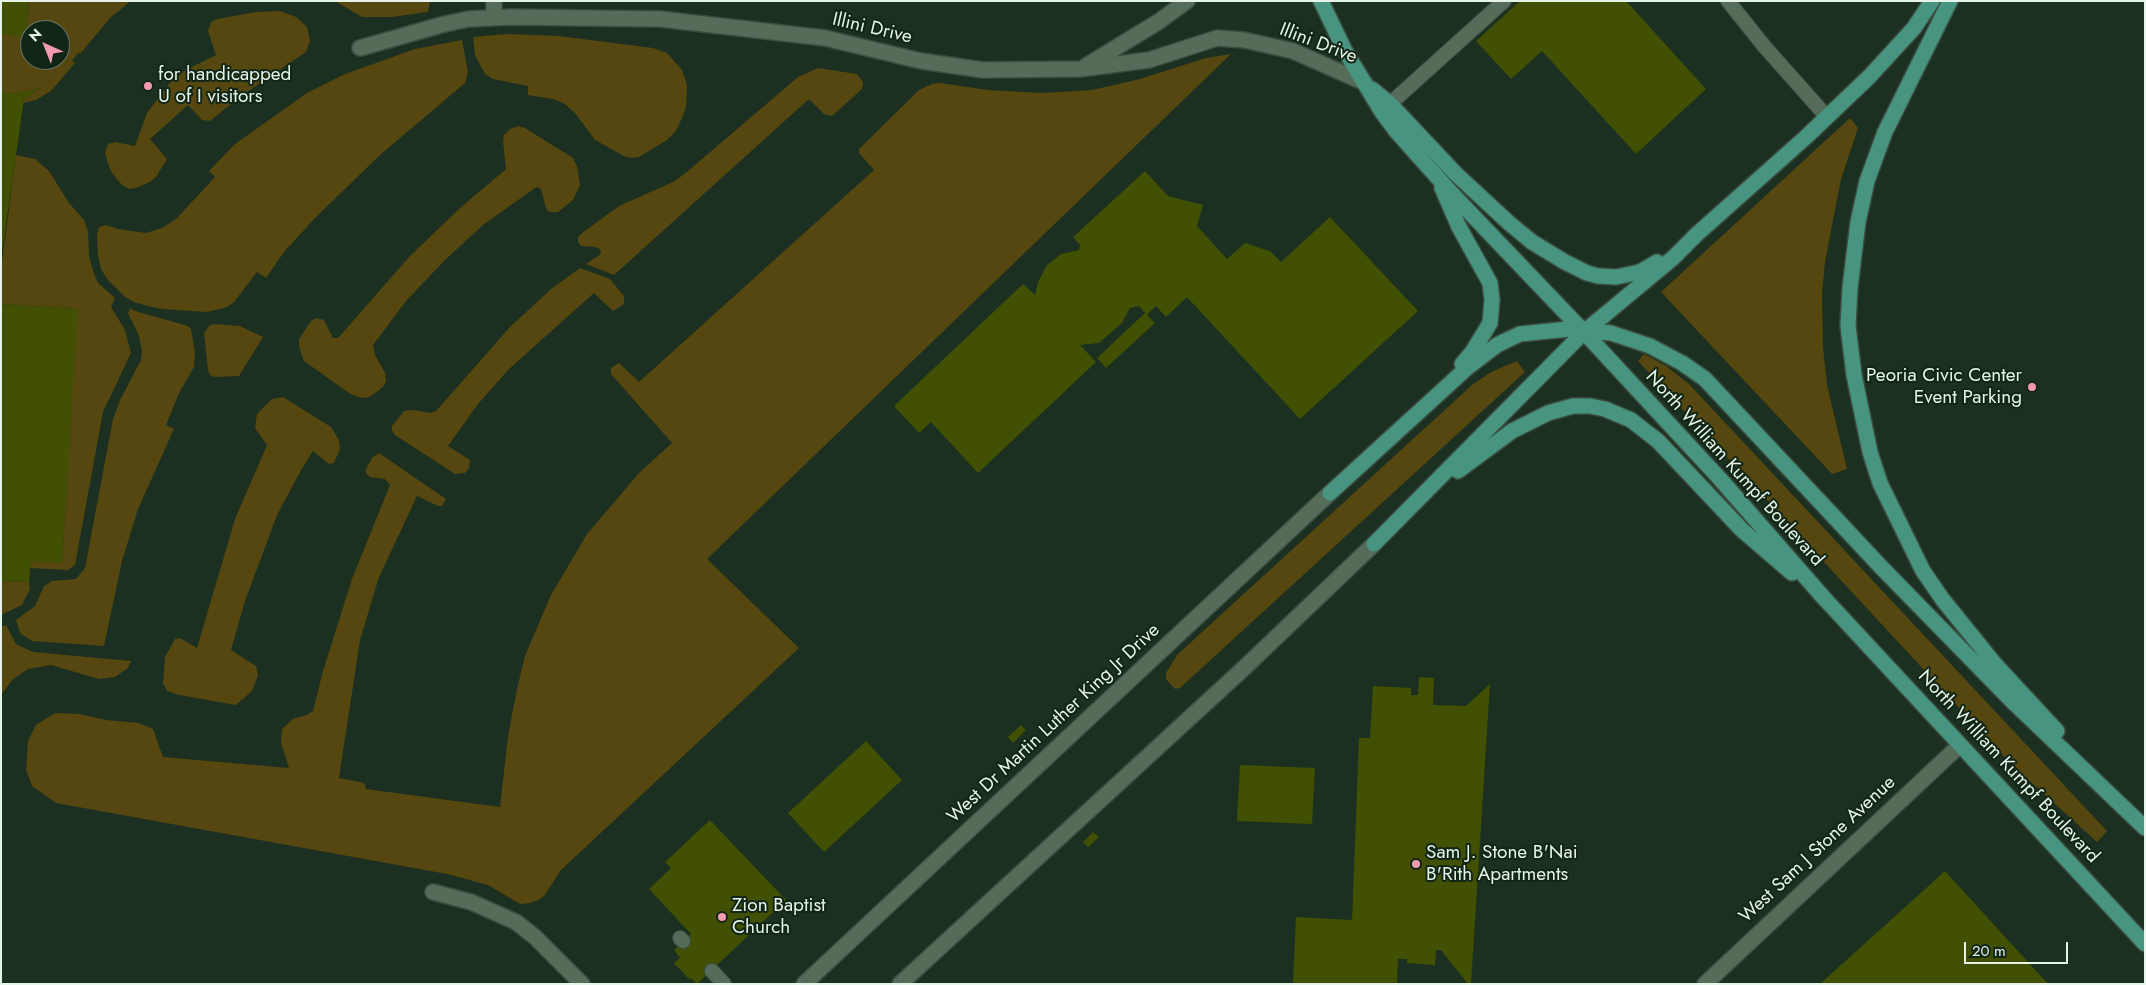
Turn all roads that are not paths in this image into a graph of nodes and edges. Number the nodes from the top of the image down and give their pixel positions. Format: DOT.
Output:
graph roads {
  1 [pos="494,1"];
  2 [pos="1187,1"];
  3 [pos="1321,1"];
  4 [pos="1504,1"];
  5 [pos="1728,1"];
  6 [pos="1932,1"];
  7 [pos="1950,1"];
  8 [pos="494,17"];
  9 [pos="360,48"];
  10 [pos="1080,69"];
  11 [pos="1364,83"];
  12 [pos="1386,108"];
  13 [pos="1827,117"];
  14 [pos="1439,180"];
  15 [pos="1697,234"];
  16 [pos="1584,332"];
  17 [pos="1330,493"];
  18 [pos="1374,544"];
  19 [pos="1823,597"];
  20 [pos="1960,746"];
  21 [pos="2145,822"];
  22 [pos="2145,828"];
  23 [pos="433,892"];
  24 [pos="2145,944"];
  25 [pos="712,971"];
  26 [pos="582,984"];
  27 [pos="724,984"];
  28 [pos="804,984"];
  29 [pos="900,984"];
  30 [pos="1704,984"];
  1 -- 8 [label="street"];
  2 -- 10 [label="street"];
  3 -- 11 [label="main road, North William Kumpf Boulevard"];
  4 -- 12 [label="lane"];
  5 -- 13 [label="lane"];
  6 -- 13 [label="main road"];
  7 -- 21 [label="main road"];
  8 -- 9 [label="street, Illini Drive"];
  8 -- 10 [label="street, Illini Drive"];
  10 -- 11 [label="street, Illini Drive"];
  11 -- 12 [label="main road, North William Kumpf Boulevard"];
  12 -- 14 [label="main road, North William Kumpf Boulevard"];
  12 -- 15 [label="main road"];
  13 -- 15 [label="main road"];
  14 -- 16 [label="main road, North William Kumpf Boulevard"];
  14 -- 17 [label="main road"];
  15 -- 16 [label="main road"];
  16 -- 17 [label="main road"];
  16 -- 18 [label="main road"];
  16 -- 19 [label="main road, North William Kumpf Boulevard"];
  16 -- 22 [label="main road"];
  17 -- 28 [label="street, West Dr Martin Luther King Jr Drive"];
  18 -- 19 [label="main road"];
  18 -- 29 [label="street"];
  19 -- 20 [label="main road, North William Kumpf Boulevard"];
  20 -- 24 [label="main road, North William Kumpf Boulevard"];
  20 -- 30 [label="street, West Sam J Stone Avenue"];
  23 -- 26 [label="street"];
  25 -- 27 [label="lane"];
}
